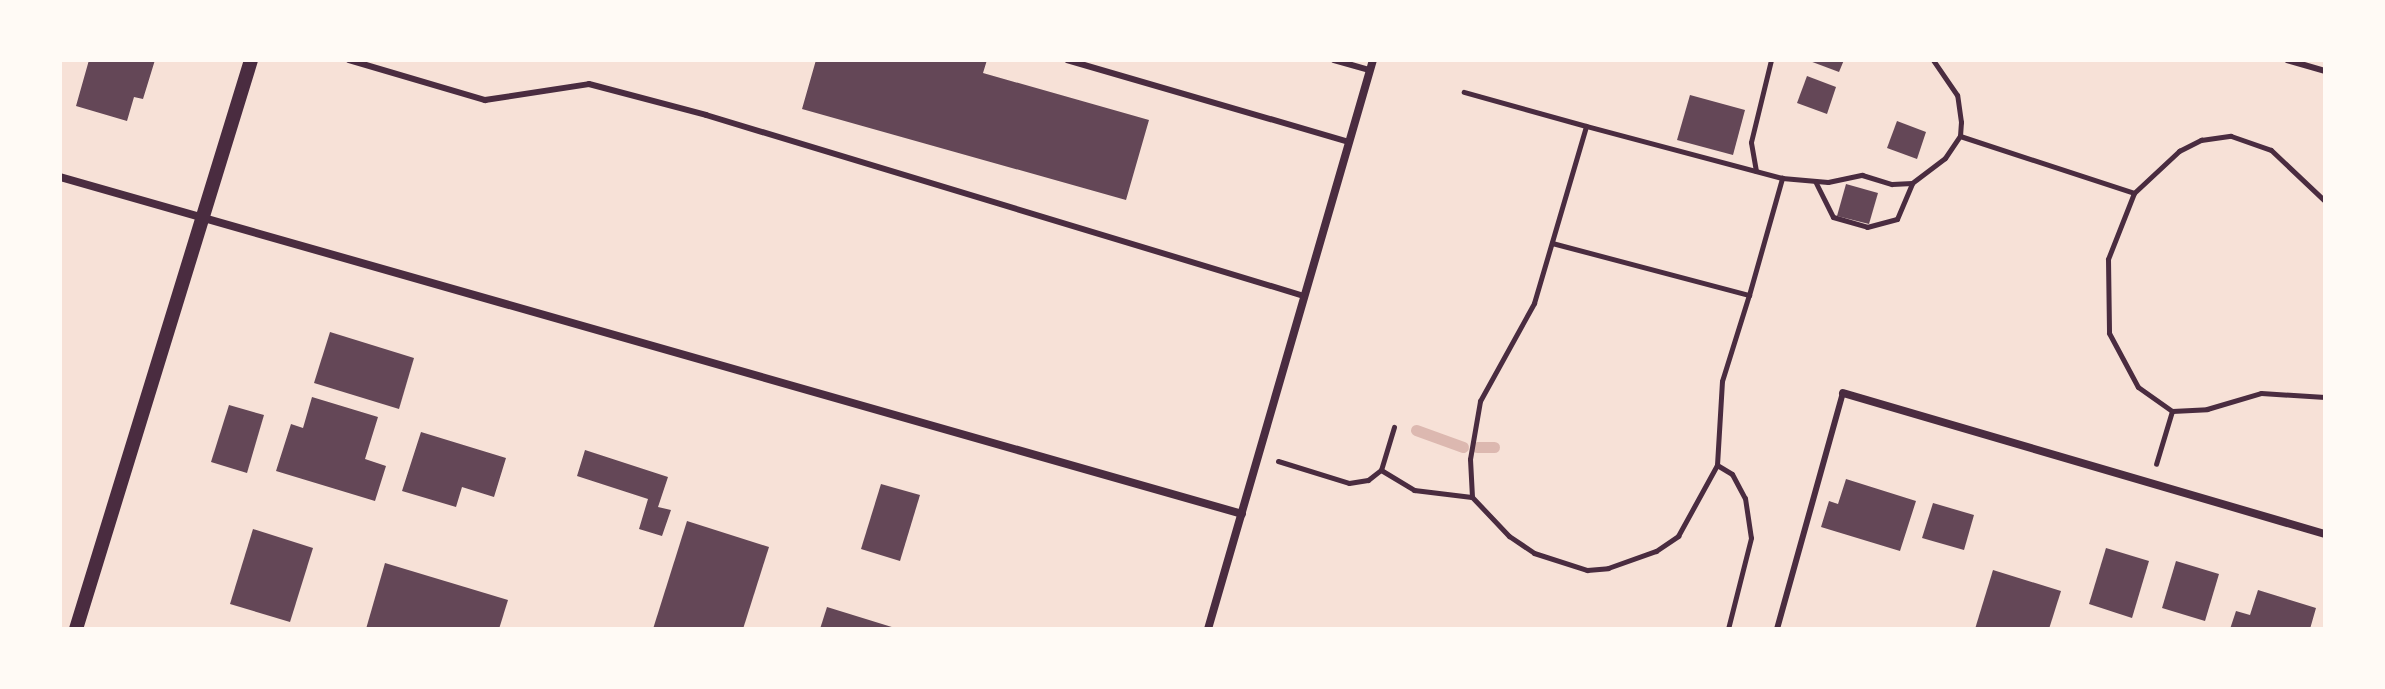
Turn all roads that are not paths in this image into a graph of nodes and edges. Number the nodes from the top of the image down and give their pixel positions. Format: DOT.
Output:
graph roads {
  1 [pos="251,60"];
  2 [pos="349,60"];
  3 [pos="1067,60"];
  4 [pos="1334,60"];
  5 [pos="1373,60"];
  6 [pos="2287,60"];
  7 [pos="1370,70"];
  8 [pos="2325,71"];
  9 [pos="1349,142"];
  10 [pos="60,177"];
  11 [pos="203,221"];
  12 [pos="1304,296"];
  13 [pos="1843,393"];
  14 [pos="1242,514"];
  15 [pos="2325,534"];
  16 [pos="76,629"];
  17 [pos="1208,629"];
  18 [pos="1777,629"];
  1 -- 11 [label="street"];
  2 -- 12 [label="lane"];
  3 -- 9 [label="lane"];
  4 -- 7 [label="lane"];
  5 -- 7 [label="street"];
  6 -- 8 [label="lane"];
  7 -- 9 [label="street"];
  9 -- 12 [label="street"];
  10 -- 11 [label="street"];
  11 -- 14 [label="street"];
  11 -- 16 [label="street"];
  12 -- 14 [label="street"];
  13 -- 15 [label="street"];
  13 -- 18 [label="lane"];
  14 -- 17 [label="street"];
}
